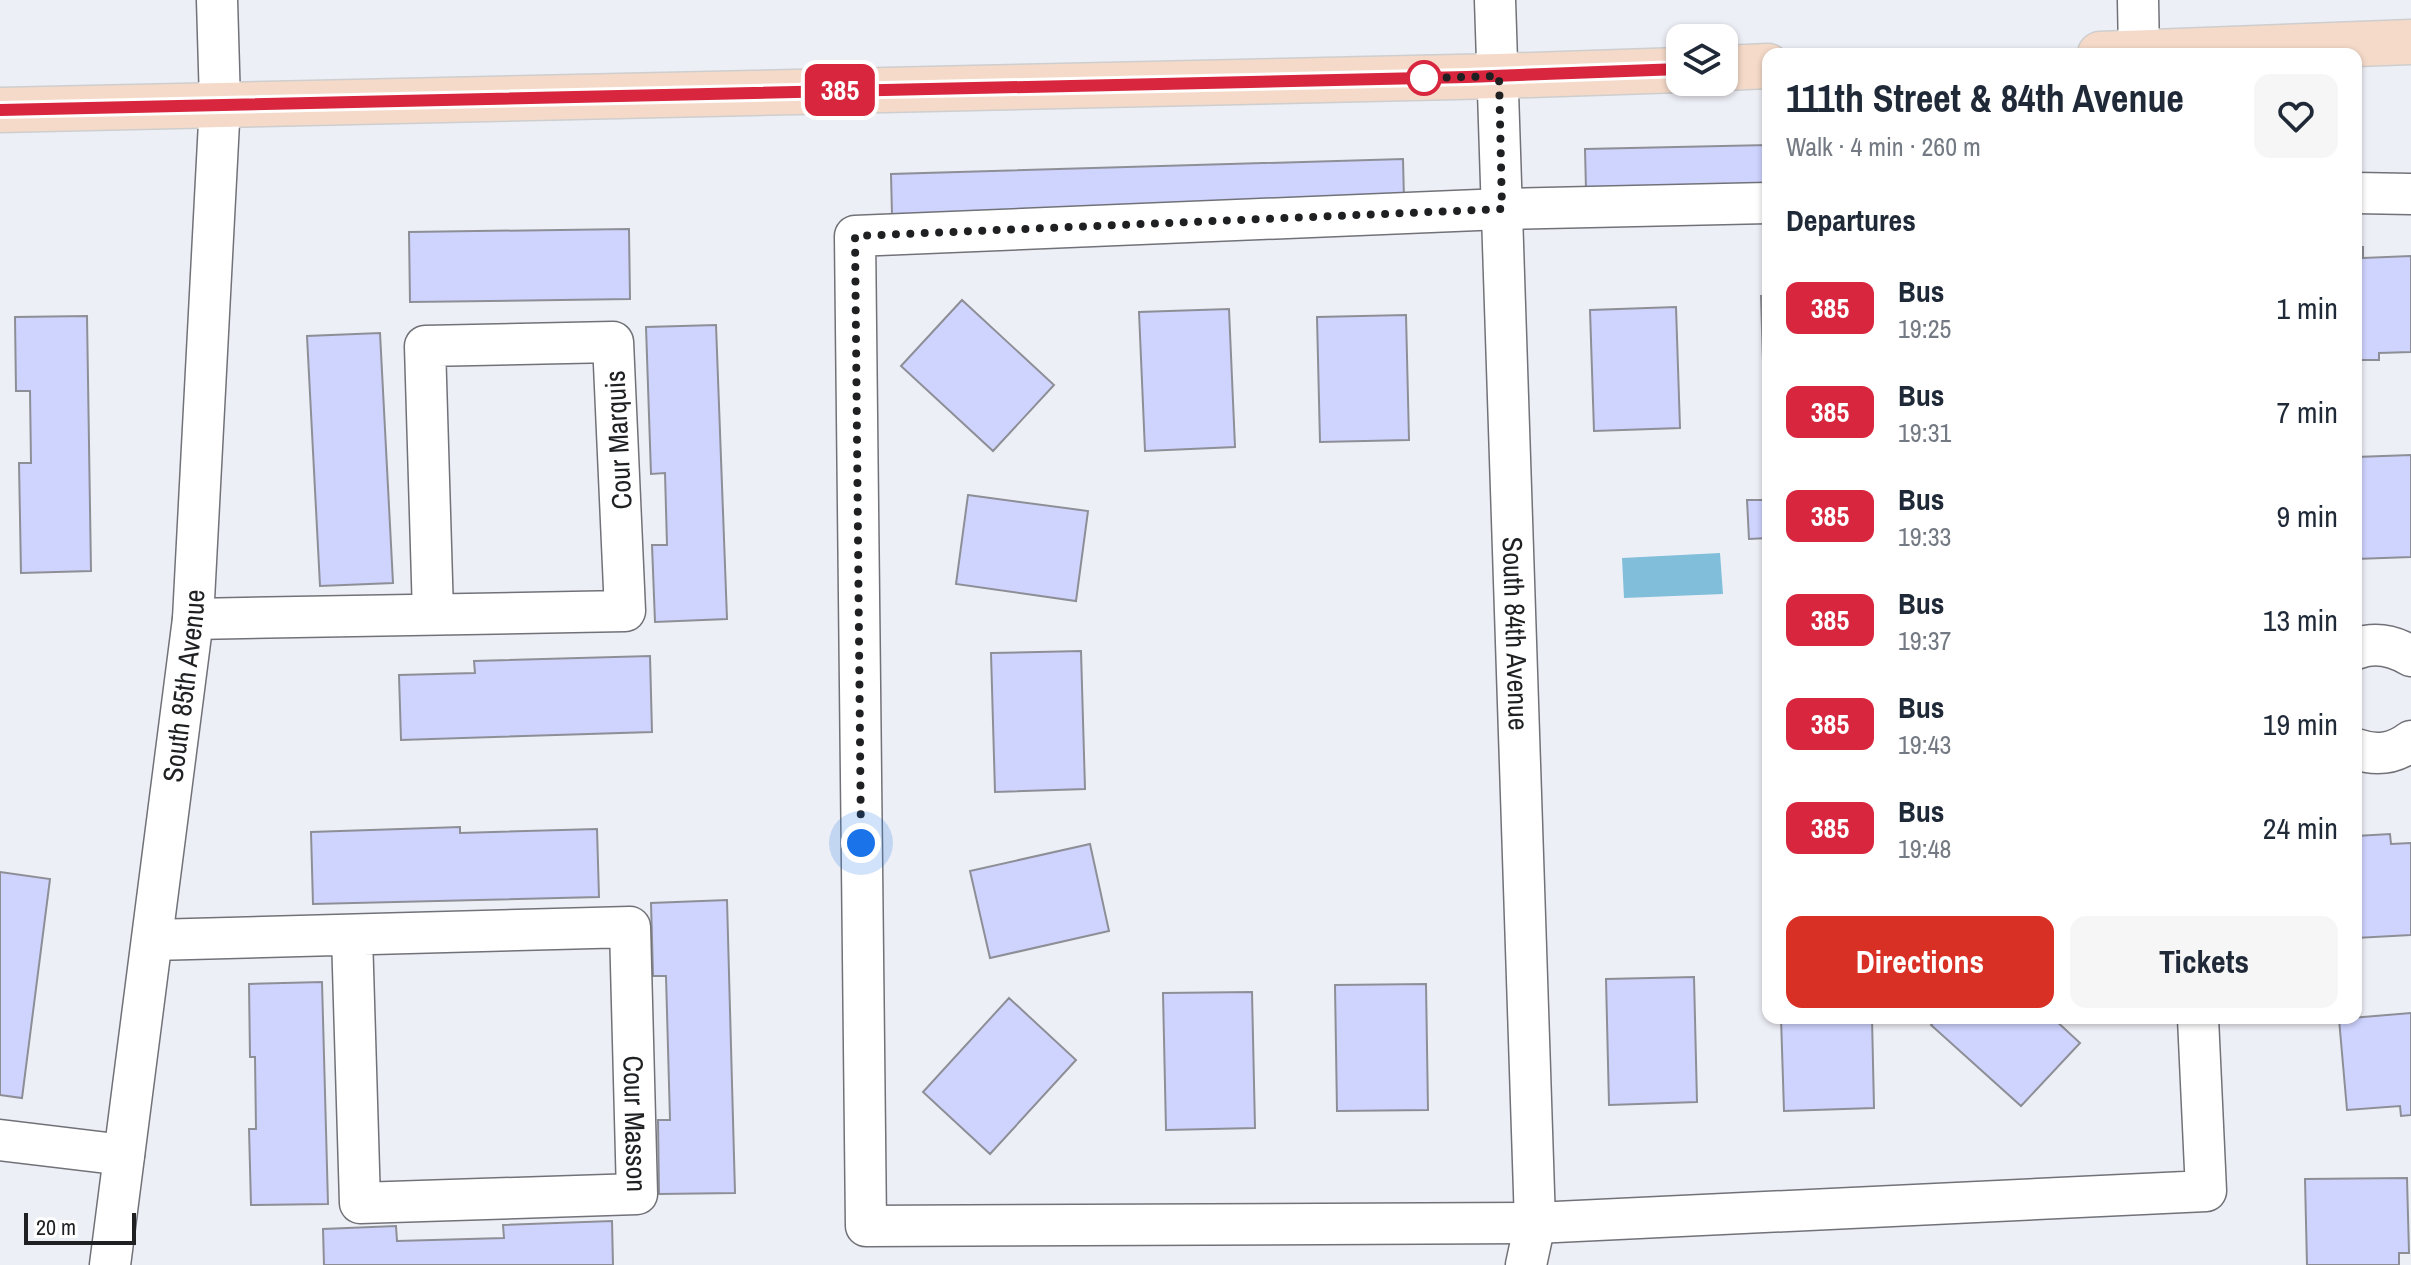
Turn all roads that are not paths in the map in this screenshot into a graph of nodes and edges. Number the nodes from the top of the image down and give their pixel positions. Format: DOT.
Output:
graph roads {
  1 [pos="217,0"];
  2 [pos="1495,0"];
  3 [pos="2138,0"];
  4 [pos="2411,42"];
  5 [pos="2122,48"];
  6 [pos="2252,48"];
  7 [pos="1762,66"];
  8 [pos="1738,67"];
  9 [pos="1666,70"];
  10 [pos="1499,76"];
  11 [pos="220,103"];
  12 [pos="0,110"];
  13 [pos="2362,193"];
  14 [pos="2411,194"];
  15 [pos="1762,203"];
  16 [pos="1502,209"];
  17 [pos="433,614"];
  18 [pos="193,619"];
  19 [pos="2362,648"];
  20 [pos="2411,656"];
  21 [pos="2411,741"];
  22 [pos="2362,751"];
  23 [pos="352,935"];
  24 [pos="153,940"];
  25 [pos="2198,1024"];
  26 [pos="0,1140"];
  27 [pos="124,1155"];
  28 [pos="1535,1223"];
  29 [pos="110,1265"];
  30 [pos="1526,1265"];
  1 -- 11 [label="street, South 85th Avenue"];
  2 -- 10 [label="street, South 84th Avenue"];
  3 -- 5 [label="street"];
  4 -- 6 [label="main road"];
  7 -- 8 [label="main road"];
  9 -- 10 [label="main road"];
  10 -- 11 [label="main road"];
  10 -- 16 [label="street, South 84th Avenue"];
  11 -- 12 [label="main road"];
  11 -- 18 [label="street, South 85th Avenue"];
  13 -- 14 [label="street"];
  15 -- 16 [label="street"];
  16 -- 28 [label="street, South 84th Avenue"];
  16 -- 28 [label="street"];
  17 -- 17 [label="street, Cour Marquis"];
  17 -- 18 [label="street, Cour Marquis"];
  18 -- 24 [label="street, South 85th Avenue"];
  19 -- 20 [label="street"];
  21 -- 22 [label="street"];
  23 -- 23 [label="street, Cour Masson"];
  23 -- 24 [label="street, Cour Masson"];
  24 -- 27 [label="street, South 85th Avenue"];
  25 -- 28 [label="street"];
  26 -- 27 [label="street"];
  27 -- 29 [label="street, South 85th Avenue"];
  28 -- 30 [label="street, South 84th Avenue"];
}
